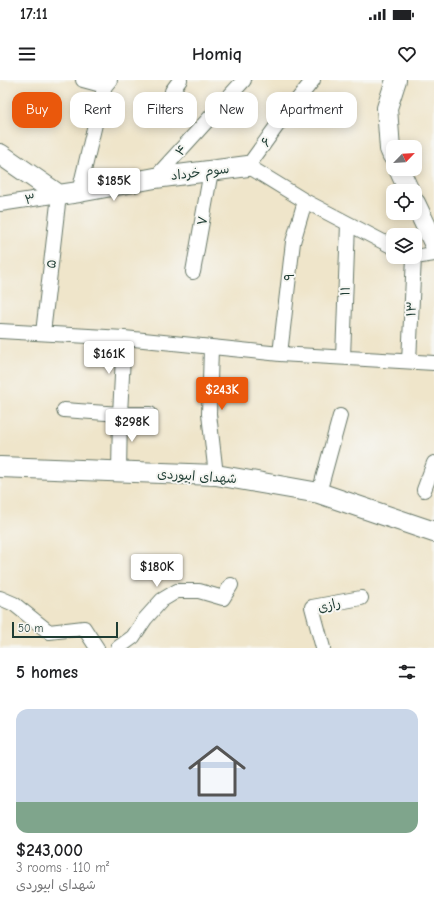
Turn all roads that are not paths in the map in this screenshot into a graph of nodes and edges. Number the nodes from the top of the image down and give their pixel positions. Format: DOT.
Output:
graph roads {
  1 [pos="83,80"];
  2 [pos="313,80"];
  3 [pos="396,80"];
  4 [pos="238,82"];
  5 [pos="107,83"];
  6 [pos="389,140"];
  7 [pos="0,154"];
  8 [pos="248,166"];
  9 [pos="211,171"];
  10 [pos="155,178"];
  11 [pos="79,192"];
  12 [pos="59,195"];
  13 [pos="305,201"];
  14 [pos="0,204"];
  15 [pos="422,218"];
  16 [pos="348,224"];
  17 [pos="386,243"];
  18 [pos="434,243"];
  19 [pos="434,254"];
  20 [pos="422,256"];
  21 [pos="414,264"];
  22 [pos="193,272"];
  23 [pos="0,331"];
  24 [pos="43,333"];
  25 [pos="124,338"];
  26 [pos="211,348"];
  27 [pos="280,354"];
  28 [pos="343,357"];
  29 [pos="409,361"];
  30 [pos="434,363"];
  31 [pos="64,410"];
  32 [pos="120,414"];
  33 [pos="150,414"];
  34 [pos="340,416"];
  35 [pos="434,463"];
  36 [pos="0,468"];
  37 [pos="119,472"];
  38 [pos="216,475"];
  39 [pos="424,490"];
  40 [pos="319,493"];
  41 [pos="434,532"];
  42 [pos="231,585"];
  43 [pos="0,598"];
  44 [pos="361,598"];
  45 [pos="97,648"];
  46 [pos="118,648"];
  47 [pos="324,648"];
  1 -- 5 [label="street"];
  2 -- 8 [label="street, ۶"];
  3 -- 6 [label="street"];
  4 -- 10 [label="street, ۴"];
  5 -- 11 [label="street"];
  7 -- 12 [label="street"];
  8 -- 9 [label="street, سوم خرداد"];
  8 -- 13 [label="street, سوم خرداد"];
  9 -- 10 [label="street, سوم خرداد"];
  9 -- 22 [label="street, ۷"];
  10 -- 11 [label="street, سوم خرداد"];
  11 -- 12 [label="street, سوم خرداد"];
  12 -- 14 [label="street, ۳"];
  12 -- 24 [label="street, ۵"];
  13 -- 16 [label="street, سوم خرداد"];
  13 -- 27 [label="street, ۹"];
  15 -- 18 [label="street"];
  16 -- 17 [label="street, سوم خرداد"];
  16 -- 28 [label="street, ۱۱"];
  19 -- 20 [label="street"];
  21 -- 29 [label="street, ۱۳"];
  23 -- 24 [label="street"];
  24 -- 25 [label="street"];
  25 -- 26 [label="street"];
  25 -- 32 [label="street"];
  26 -- 27 [label="street"];
  26 -- 38 [label="street"];
  27 -- 28 [label="street"];
  28 -- 29 [label="street"];
  29 -- 30 [label="street"];
  31 -- 32 [label="street"];
  32 -- 33 [label="street"];
  32 -- 37 [label="street"];
  34 -- 40 [label="street"];
  35 -- 39 [label="street"];
  36 -- 37 [label="street, شهدای ابیوردی"];
  37 -- 38 [label="street, شهدای ابیوردی"];
  38 -- 40 [label="street, شهدای ابیوردی"];
  40 -- 41 [label="street, شهدای ابیوردی"];
  42 -- 46 [label="street"];
  43 -- 45 [label="street"];
  44 -- 47 [label="street, رازی"];
}
